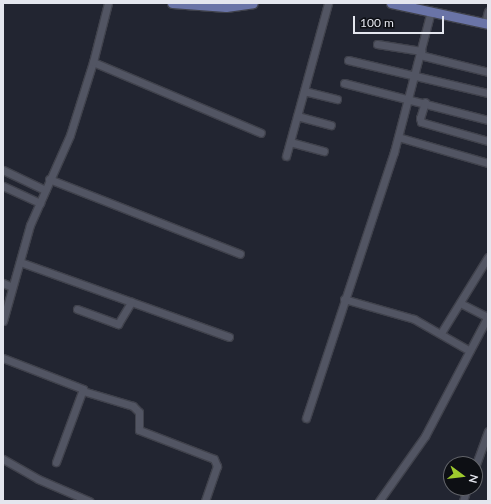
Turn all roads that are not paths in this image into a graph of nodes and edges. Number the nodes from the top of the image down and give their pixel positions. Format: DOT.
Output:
graph roads {
  1 [pos="108,3"];
  2 [pos="172,3"];
  3 [pos="253,3"];
  4 [pos="328,3"];
  5 [pos="391,3"];
  6 [pos="431,11"];
  7 [pos="488,11"];
  8 [pos="486,23"];
  9 [pos="377,44"];
  10 [pos="420,53"];
  11 [pos="348,60"];
  12 [pos="93,62"];
  13 [pos="488,72"];
  14 [pos="414,75"];
  15 [pos="344,83"];
  16 [pos="304,91"];
  17 [pos="488,93"];
  18 [pos="409,98"];
  19 [pos="337,99"];
  20 [pos="425,102"];
  21 [pos="298,116"];
  22 [pos="488,120"];
  23 [pos="331,125"];
  24 [pos="260,133"];
  25 [pos="398,137"];
  26 [pos="290,142"];
  27 [pos="488,142"];
  28 [pos="324,151"];
  29 [pos="286,156"];
  30 [pos="488,163"];
  31 [pos="3,170"];
  32 [pos="49,179"];
  33 [pos="3,186"];
  34 [pos="45,190"];
  35 [pos="40,203"];
  36 [pos="240,254"];
  37 [pos="488,258"];
  38 [pos="20,262"];
  39 [pos="3,283"];
  40 [pos="12,287"];
  41 [pos="344,299"];
  42 [pos="131,302"];
  43 [pos="460,303"];
  44 [pos="77,308"];
  45 [pos="488,317"];
  46 [pos="3,321"];
  47 [pos="441,333"];
  48 [pos="229,337"];
  49 [pos="470,351"];
  50 [pos="3,358"];
  51 [pos="83,390"];
  52 [pos="306,418"];
  53 [pos="488,431"];
  54 [pos="479,456"];
  55 [pos="3,459"];
  56 [pos="56,462"];
  57 [pos="89,501"];
  58 [pos="206,501"];
  59 [pos="379,501"];
  1 -- 12 [label="street"];
  2 -- 3 [label="main road"];
  4 -- 16 [label="street"];
  5 -- 6 [label="main road"];
  6 -- 8 [label="main road"];
  6 -- 10 [label="street"];
  7 -- 8 [label="street"];
  9 -- 10 [label="street"];
  10 -- 13 [label="street"];
  10 -- 14 [label="street"];
  11 -- 14 [label="street"];
  12 -- 24 [label="street"];
  12 -- 32 [label="street"];
  14 -- 17 [label="street"];
  14 -- 18 [label="street"];
  15 -- 18 [label="street"];
  16 -- 19 [label="street"];
  16 -- 21 [label="street"];
  18 -- 20 [label="street"];
  18 -- 25 [label="street"];
  20 -- 22 [label="street"];
  20 -- 27 [label="street"];
  21 -- 23 [label="street"];
  21 -- 26 [label="street"];
  25 -- 30 [label="street"];
  25 -- 41 [label="street"];
  26 -- 28 [label="street"];
  26 -- 29 [label="street"];
  31 -- 34 [label="street"];
  32 -- 34 [label="street"];
  32 -- 36 [label="street"];
  33 -- 35 [label="street"];
  34 -- 35 [label="street"];
  35 -- 38 [label="street"];
  37 -- 43 [label="street"];
  38 -- 40 [label="street"];
  38 -- 42 [label="street"];
  39 -- 40 [label="street"];
  40 -- 46 [label="street"];
  41 -- 47 [label="street"];
  41 -- 52 [label="street"];
  42 -- 44 [label="street"];
  42 -- 48 [label="street"];
  43 -- 45 [label="street"];
  43 -- 47 [label="street"];
  45 -- 49 [label="street"];
  47 -- 49 [label="street"];
  49 -- 59 [label="street"];
  50 -- 51 [label="street"];
  51 -- 56 [label="street"];
  51 -- 58 [label="street"];
  53 -- 54 [label="street"];
  55 -- 57 [label="street"];
}
